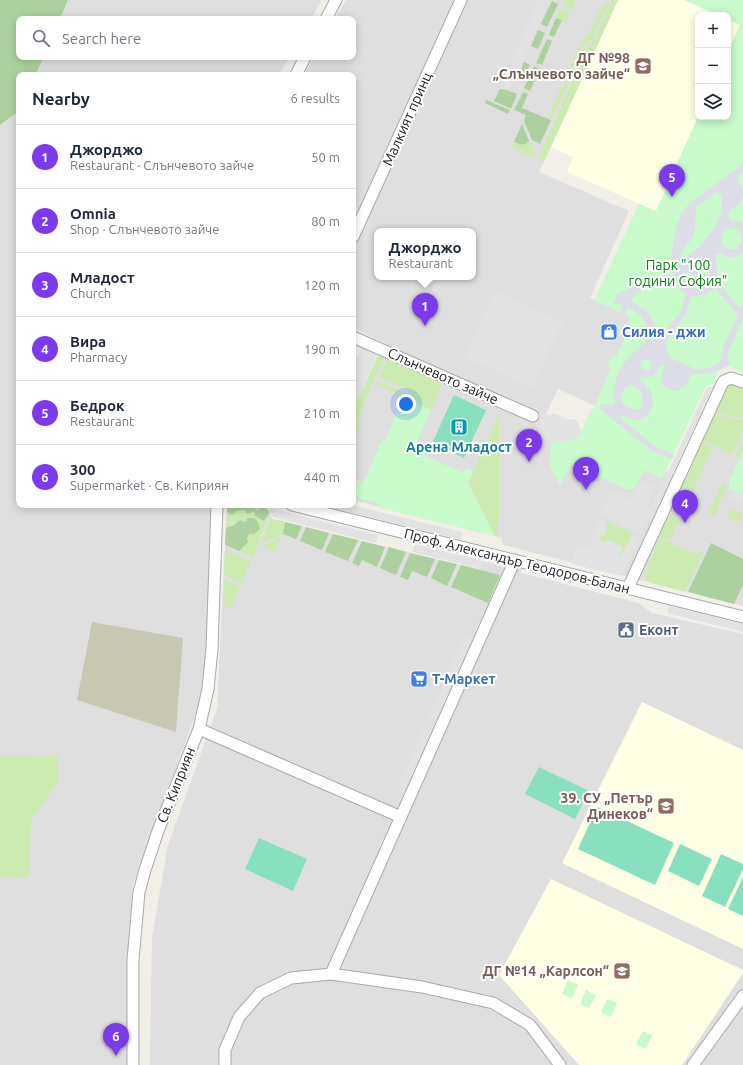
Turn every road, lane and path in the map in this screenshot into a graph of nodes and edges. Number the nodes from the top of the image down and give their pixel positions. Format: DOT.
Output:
graph roads {
  1 [pos="336,0"];
  2 [pos="461,0"];
  3 [pos="328,16"];
  4 [pos="304,60"];
  5 [pos="298,72"];
  6 [pos="356,230"];
  7 [pos="356,338"];
  8 [pos="743,382"];
  9 [pos="533,416"];
  10 [pos="217,508"];
  11 [pos="304,508"];
  12 [pos="515,560"];
  13 [pos="628,588"];
  14 [pos="743,617"];
  15 [pos="199,729"];
  16 [pos="401,817"];
  17 [pos="331,974"];
  18 [pos="743,996"];
  19 [pos="133,1065"];
  20 [pos="225,1065"];
  21 [pos="560,1065"];
  22 [pos="693,1065"];
  1 -- 3 [label="street"];
  2 -- 6 [label="street, Малкият принц"];
  4 -- 5 [label="street"];
  7 -- 9 [label="street, Слънчевото зайче"];
  8 -- 13 [label="street"];
  10 -- 15 [label="street, Св. Киприян"];
  11 -- 12 [label="street, Проф. Александър Теодоров-Балан"];
  12 -- 13 [label="street, Проф. Александър Теодоров-Балан"];
  12 -- 16 [label="street"];
  13 -- 14 [label="street, Проф. Александър Теодоров-Балан"];
  15 -- 16 [label="street"];
  15 -- 19 [label="street, Св. Киприян"];
  16 -- 17 [label="street"];
  17 -- 20 [label="street"];
  17 -- 21 [label="street"];
  18 -- 22 [label="street"];
}
